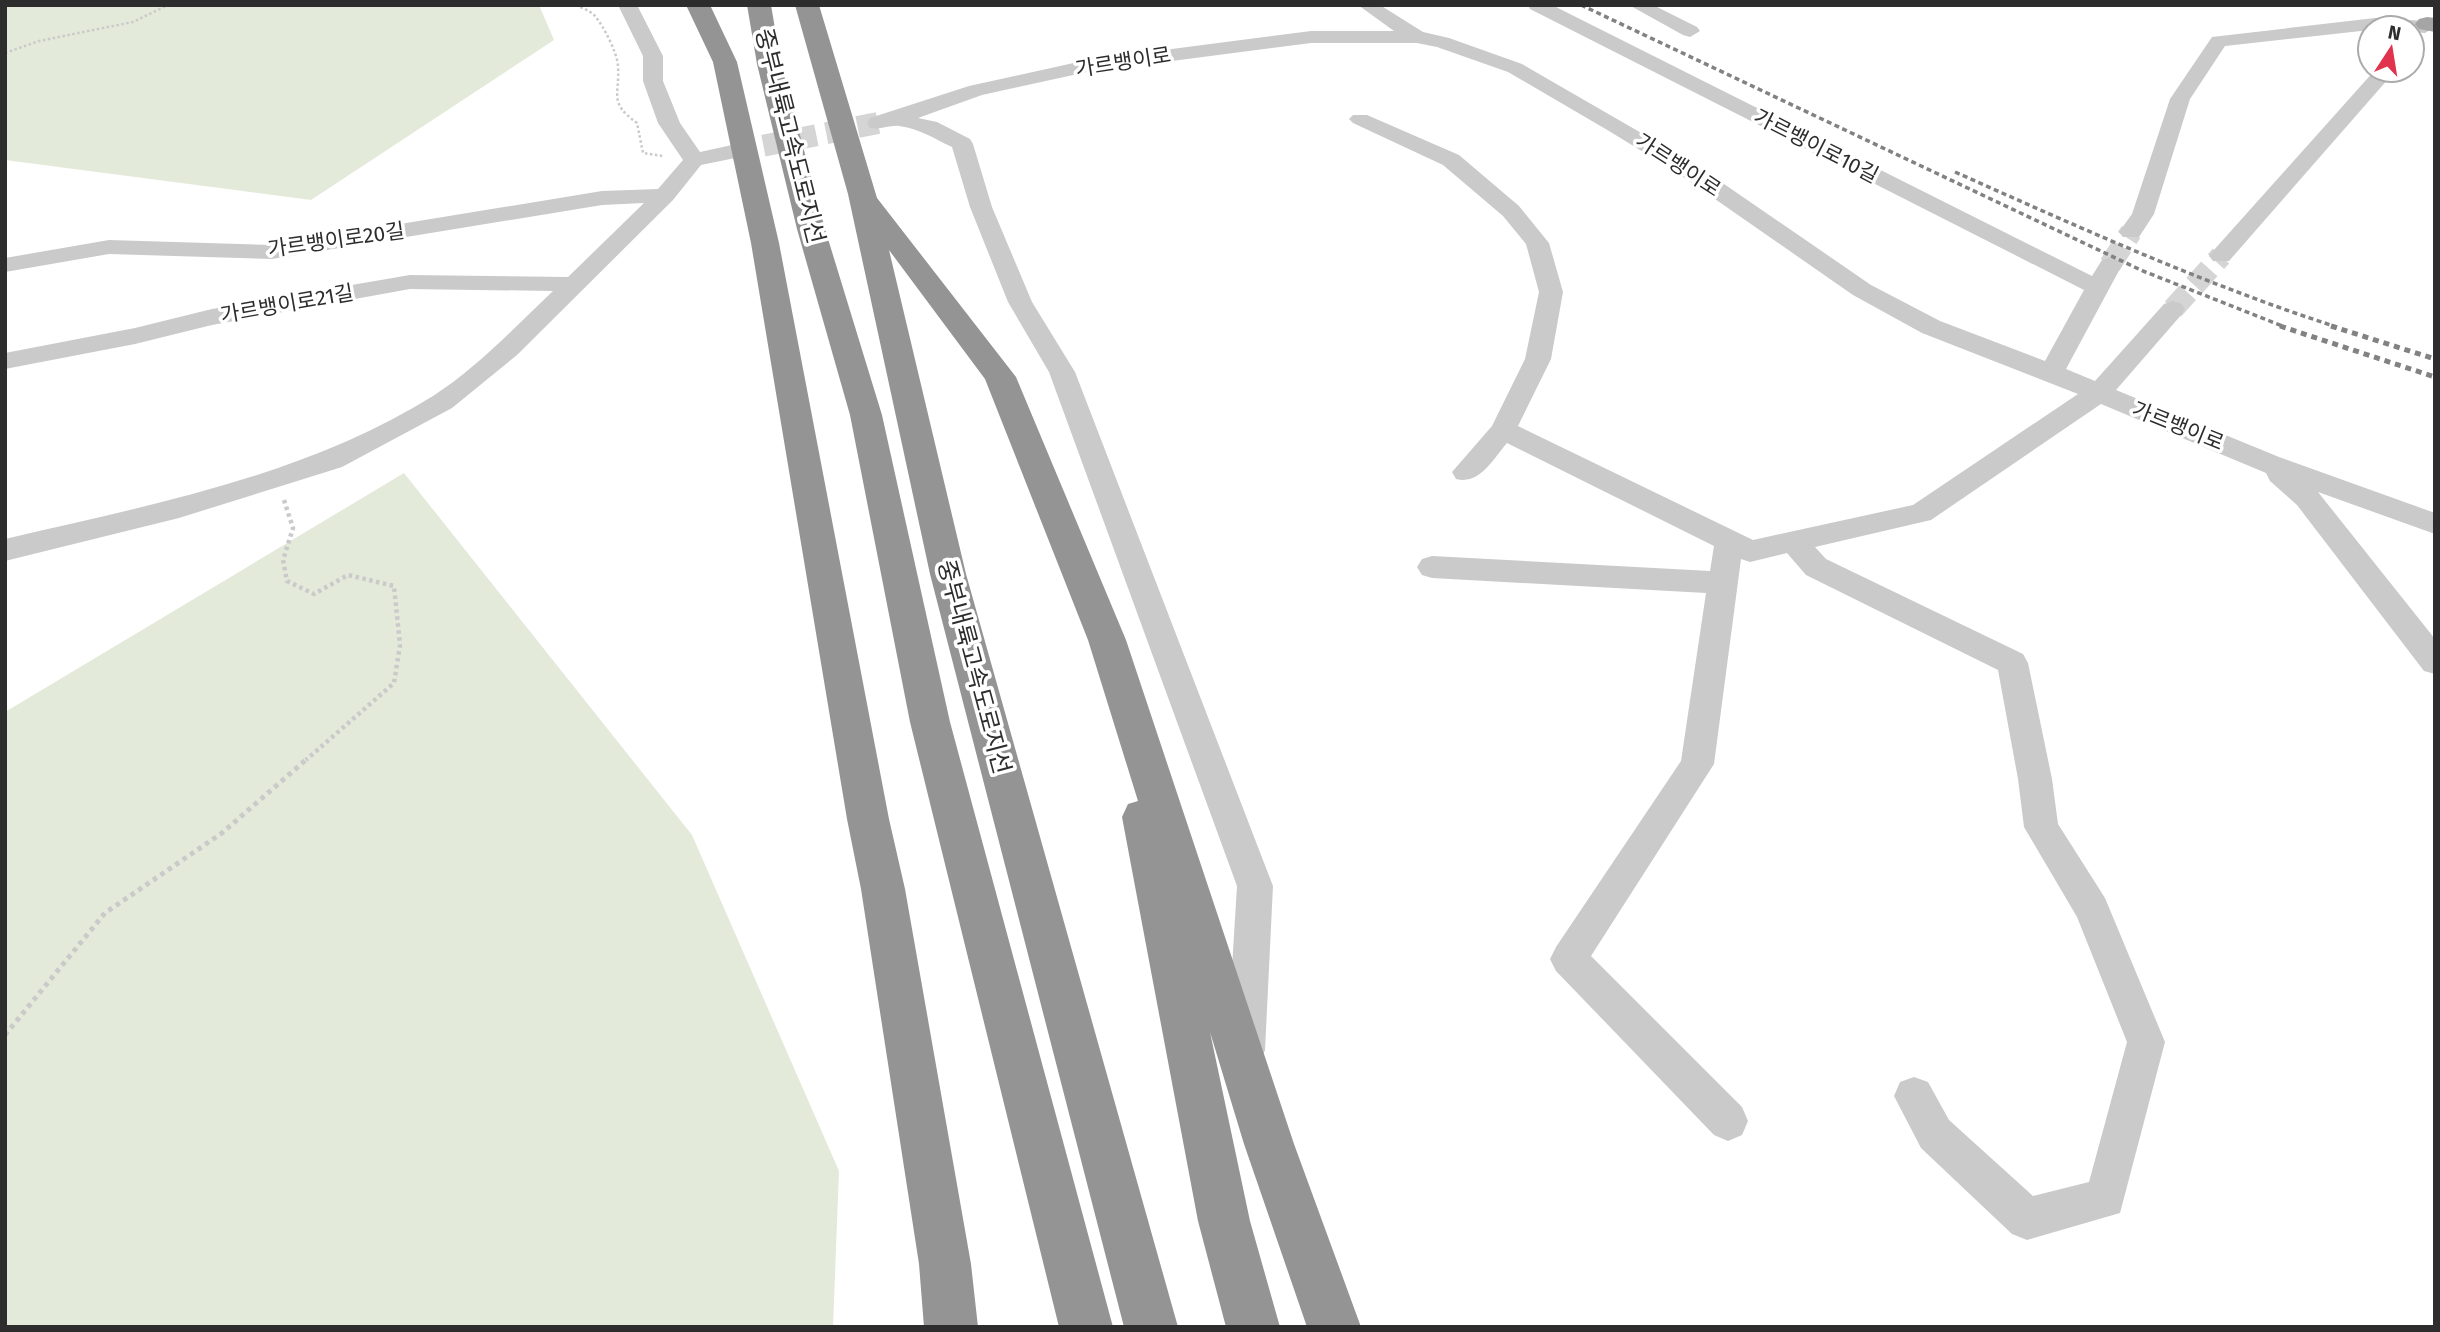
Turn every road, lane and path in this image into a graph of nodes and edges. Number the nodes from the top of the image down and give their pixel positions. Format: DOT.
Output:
graph roads {
  1 [pos="168,5"];
  2 [pos="576,5"];
  3 [pos="627,5"];
  4 [pos="698,5"];
  5 [pos="759,5"];
  6 [pos="807,5"];
  7 [pos="1367,5"];
  8 [pos="1536,5"];
  9 [pos="1638,5"];
  10 [pos="2427,27"];
  11 [pos="1689,31"];
  12 [pos="1417,37"];
  13 [pos="5,53"];
  14 [pos="2374,84"];
  15 [pos="1360,119"];
  16 [pos="732,152"];
  17 [pos="665,157"];
  18 [pos="694,160"];
  19 [pos="862,194"];
  20 [pos="665,195"];
  21 [pos="2131,232"];
  22 [pos="2221,256"];
  23 [pos="5,265"];
  24 [pos="2110,265"];
  25 [pos="572,284"];
  26 [pos="2096,287"];
  27 [pos="2173,309"];
  28 [pos="5,361"];
  29 [pos="2050,373"];
  30 [pos="2099,393"];
  31 [pos="1503,430"];
  32 [pos="2269,464"];
  33 [pos="1466,472"];
  34 [pos="282,490"];
  35 [pos="2435,524"];
  36 [pos="1792,540"];
  37 [pos="1729,541"];
  38 [pos="12,552"];
  39 [pos="1432,568"];
  40 [pos="1723,583"];
  41 [pos="1107,640"];
  42 [pos="2435,662"];
  43 [pos="5,1035"];
  44 [pos="1245,1063"];
  45 [pos="1914,1096"];
  46 [pos="1728,1121"];
  47 [pos="951,1327"];
  48 [pos="1086,1327"];
  49 [pos="1151,1327"];
  50 [pos="1253,1327"];
  51 [pos="1334,1327"];
  1 -- 13 [label="path"];
  2 -- 17 [label="path"];
  3 -- 18 [label="street"];
  4 -- 47 [label="highway"];
  5 -- 48 [label="highway, 중부내륙고속도로지선"];
  6 -- 19 [label="highway, 중부내륙고속도로지선"];
  7 -- 12 [label="street"];
  8 -- 26 [label="street, 가르뱅이로10길"];
  9 -- 11 [label="street"];
  10 -- 21 [label="street"];
  12 -- 29 [label="street, 가르뱅이로"];
  12 -- 44 [label="street, 가르뱅이로"];
  14 -- 22 [label="street"];
  15 -- 31 [label="street"];
  16 -- 18 [label="street"];
  18 -- 20 [label="street"];
  19 -- 41 [label="highway"];
  19 -- 49 [label="highway, 중부내륙고속도로지선"];
  20 -- 23 [label="street, 가르뱅이로20길"];
  20 -- 25 [label="street"];
  24 -- 26 [label="street"];
  25 -- 28 [label="street, 가르뱅이로21길"];
  25 -- 38 [label="street"];
  26 -- 29 [label="street"];
  27 -- 30 [label="street"];
  29 -- 30 [label="street, 가르뱅이로"];
  30 -- 32 [label="street, 가르뱅이로"];
  30 -- 36 [label="street"];
  31 -- 33 [label="street"];
  31 -- 37 [label="street"];
  32 -- 35 [label="street, 가르뱅이로"];
  32 -- 42 [label="street"];
  34 -- 43 [label="path"];
  36 -- 37 [label="street"];
  36 -- 45 [label="street"];
  37 -- 40 [label="street"];
  39 -- 40 [label="street"];
  40 -- 46 [label="street"];
  41 -- 44 [label="highway"];
  41 -- 50 [label="highway"];
  44 -- 51 [label="highway"];
}
